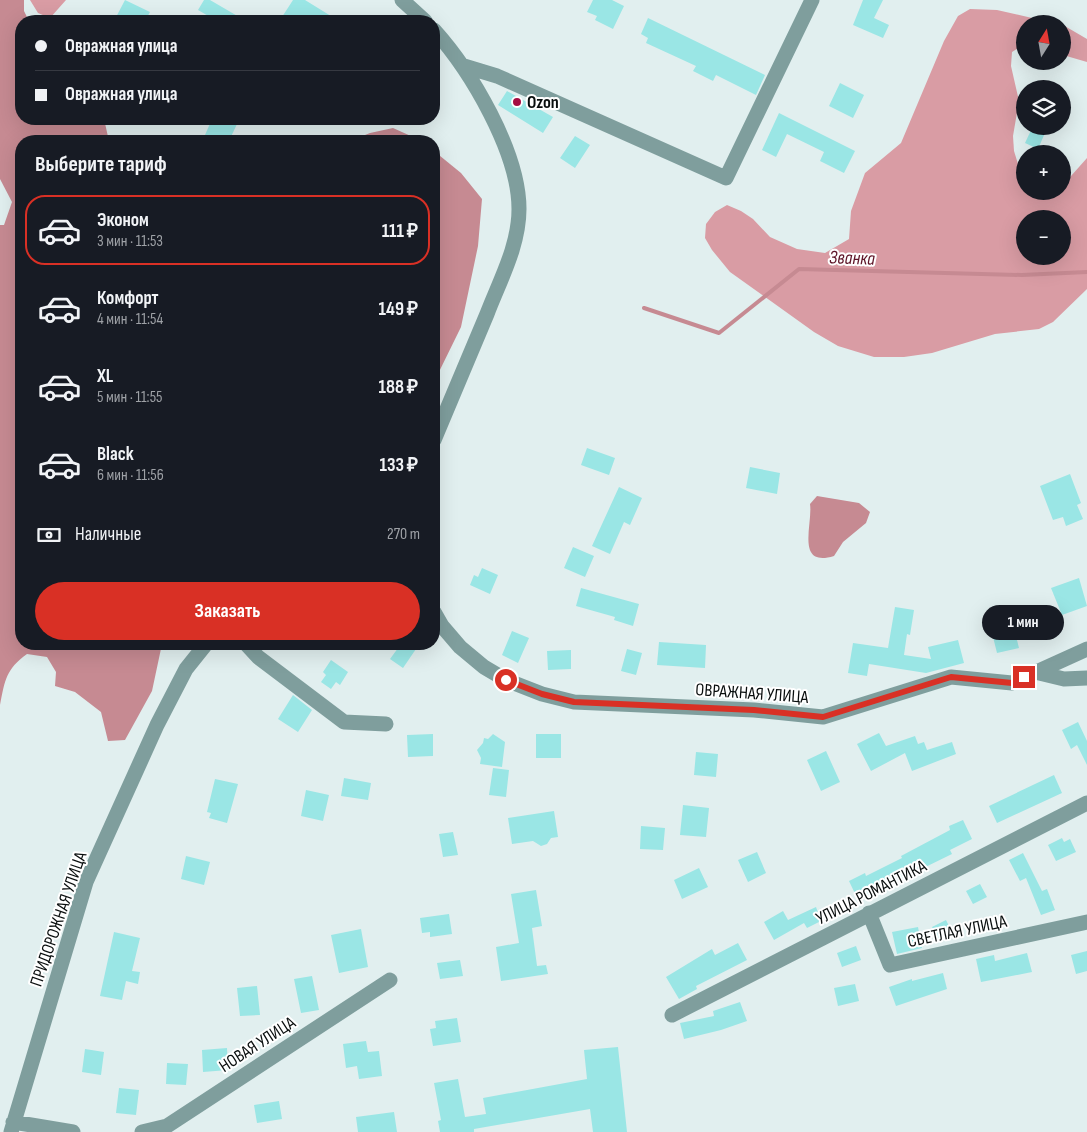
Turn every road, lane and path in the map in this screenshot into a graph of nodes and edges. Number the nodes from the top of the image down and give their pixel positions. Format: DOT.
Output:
graph roads {
  1 [pos="402,0"];
  2 [pos="812,0"];
  3 [pos="418,15"];
  4 [pos="440,37"];
  5 [pos="464,66"];
  6 [pos="440,426"];
  7 [pos="440,622"];
  8 [pos="1087,649"];
  9 [pos="201,650"];
  10 [pos="252,650"];
  11 [pos="1035,672"];
  12 [pos="1087,678"];
  13 [pos="386,724"];
  14 [pos="1087,803"];
  15 [pos="870,913"];
  16 [pos="1087,922"];
  17 [pos="390,980"];
  18 [pos="672,1015"];
  19 [pos="12,1127"];
  20 [pos="73,1132"];
  21 [pos="142,1132"];
  1 -- 3 [label="street"];
  2 -- 5 [label="street"];
  4 -- 5 [label="street"];
  5 -- 6 [label="street"];
  7 -- 11 [label="street, ОВРАЖНАЯ УЛИЦА"];
  8 -- 11 [label="street, ОВРАЖНАЯ УЛИЦА"];
  9 -- 19 [label="street, ПРИДОРОЖНАЯ УЛИЦА"];
  10 -- 13 [label="street"];
  11 -- 12 [label="street"];
  14 -- 15 [label="street, УЛИЦА РОМАНТИКА"];
  15 -- 16 [label="street, СВЕТЛАЯ УЛИЦА"];
  15 -- 18 [label="street, УЛИЦА РОМАНТИКА"];
  17 -- 21 [label="street, НОВАЯ УЛИЦА"];
  19 -- 20 [label="street"];
}
